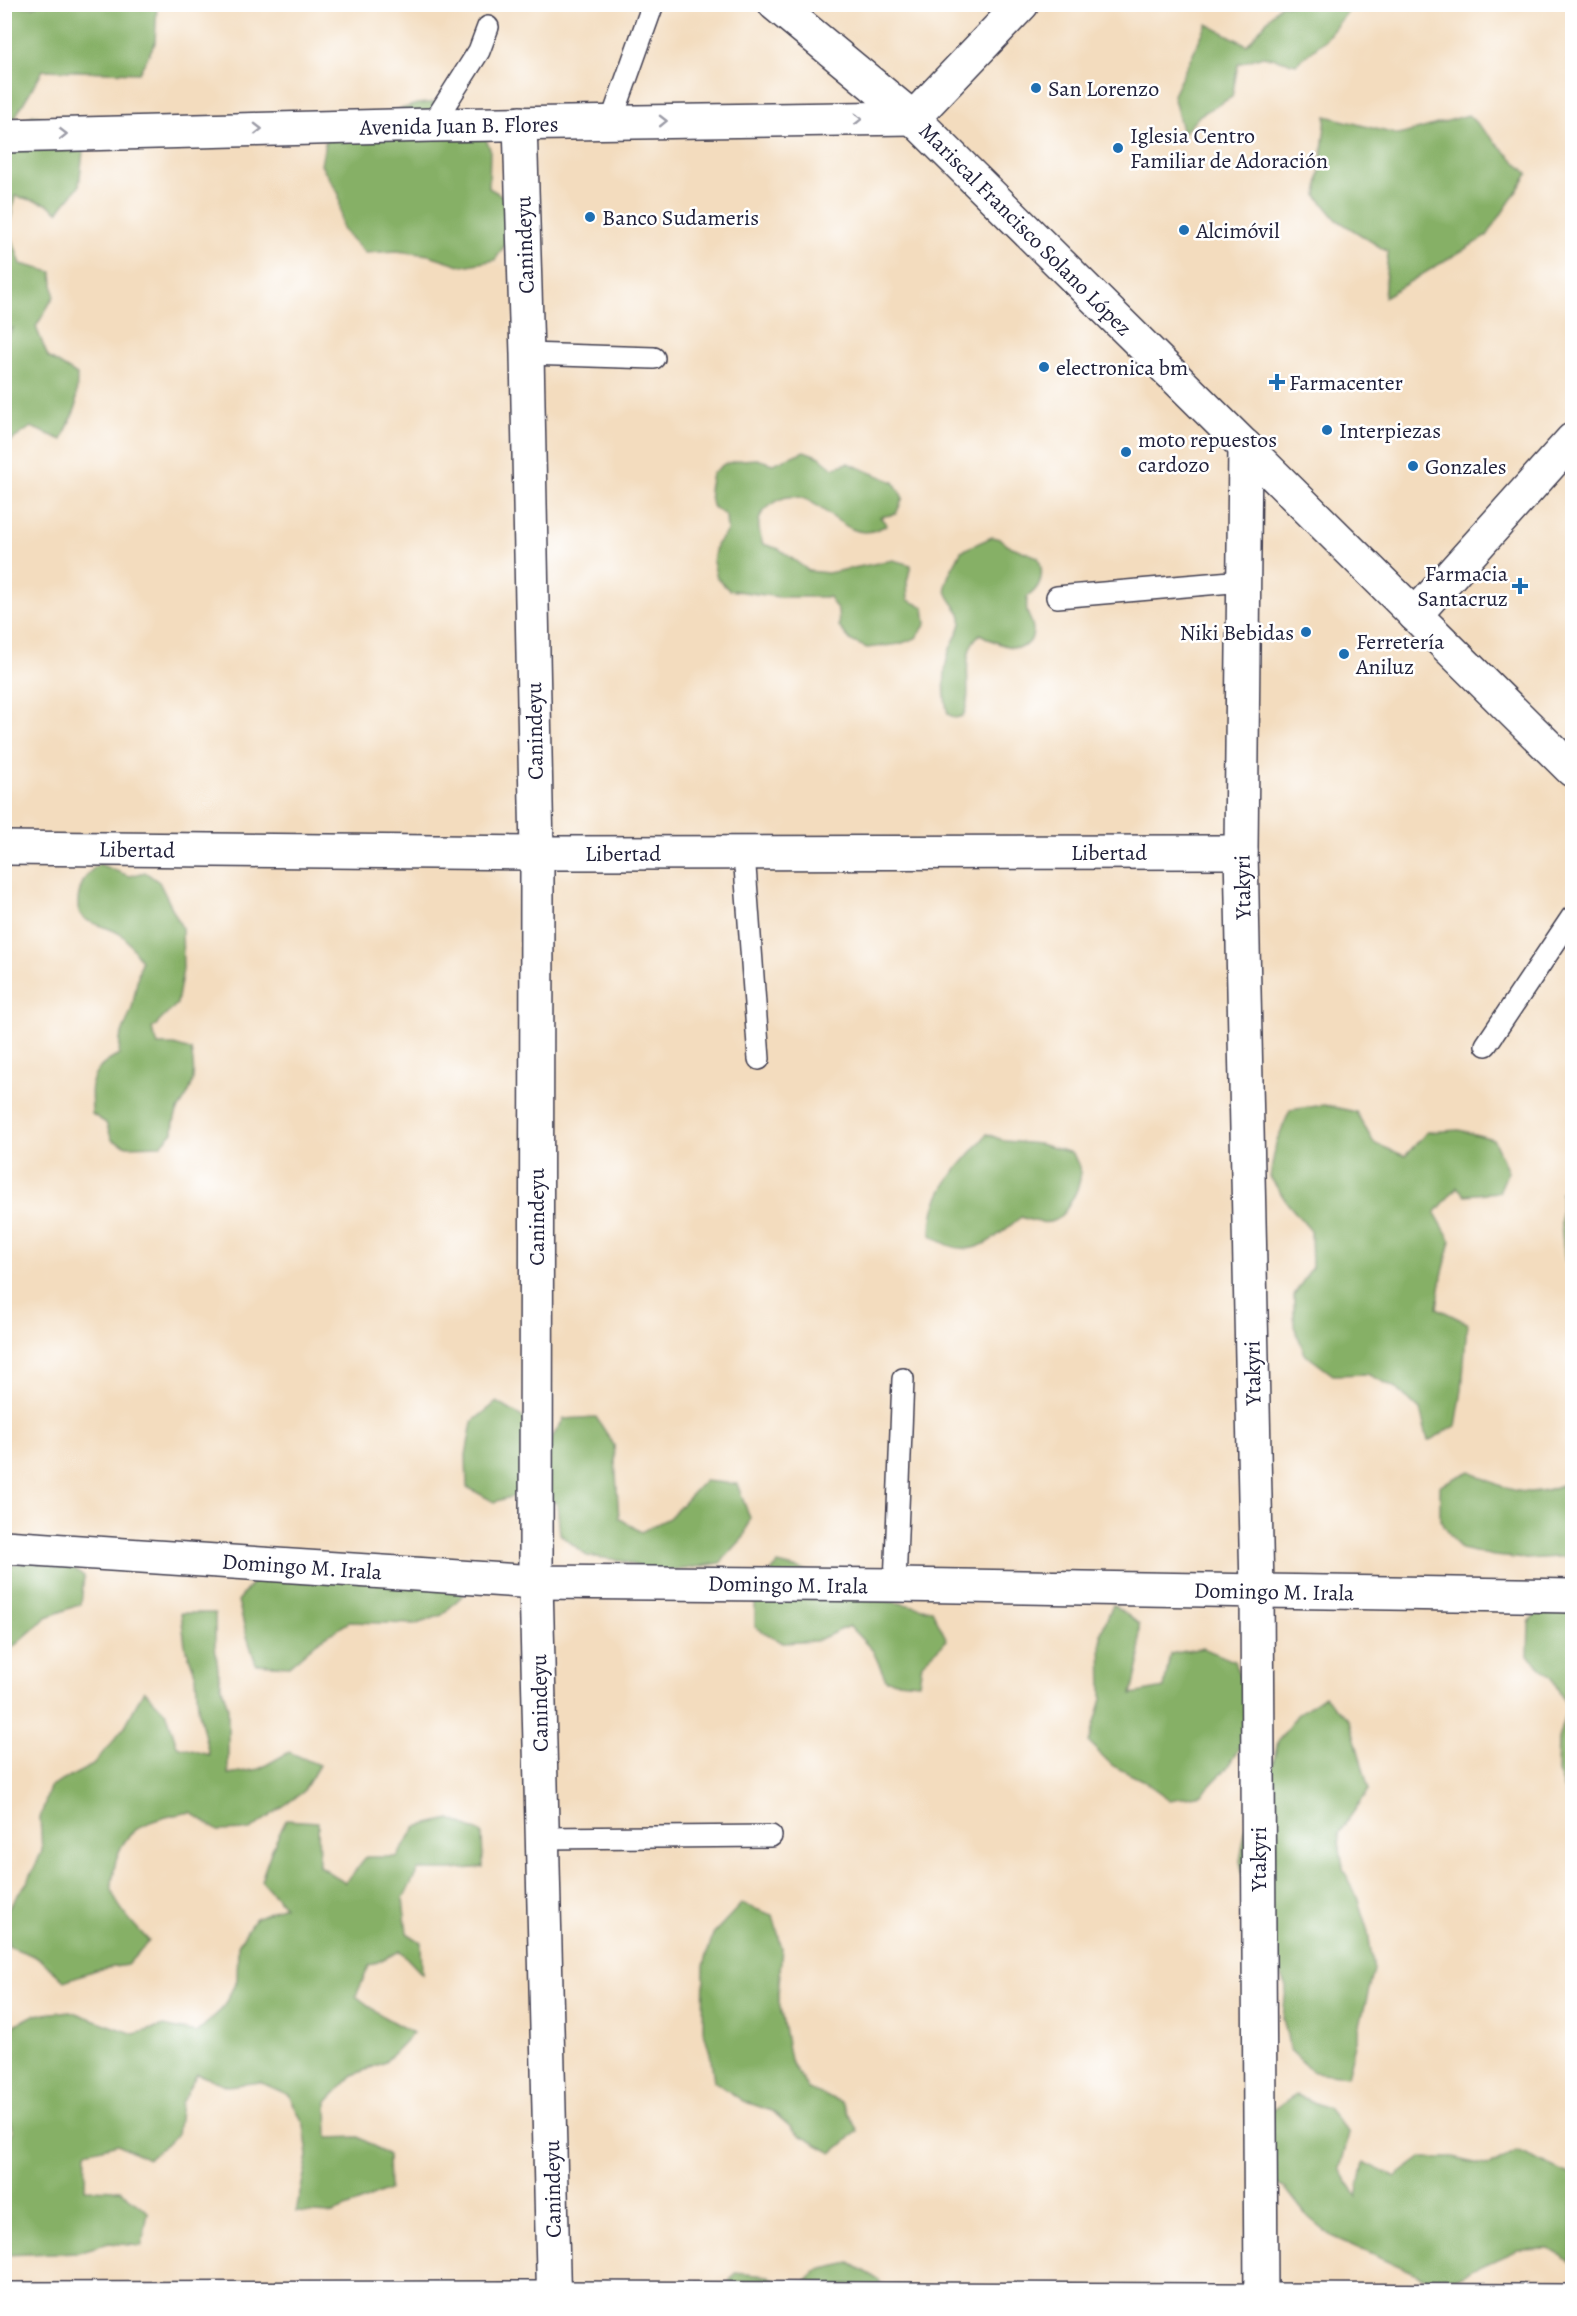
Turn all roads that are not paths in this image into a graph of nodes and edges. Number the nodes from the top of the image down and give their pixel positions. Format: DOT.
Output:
graph roads {
  1 [pos="653,4"];
  2 [pos="775,4"];
  3 [pos="1022,4"];
  4 [pos="488,27"];
  5 [pos="913,118"];
  6 [pos="611,122"];
  7 [pos="520,123"];
  8 [pos="432,124"];
  9 [pos="4,136"];
  10 [pos="527,354"];
  11 [pos="654,358"];
  12 [pos="1572,440"];
  13 [pos="1245,446"];
  14 [pos="1243,581"];
  15 [pos="1057,597"];
  16 [pos="1415,615"];
  17 [pos="1572,770"];
  18 [pos="4,848"];
  19 [pos="1241,852"];
  20 [pos="537,853"];
  21 [pos="744,853"];
  22 [pos="1572,917"];
  23 [pos="1486,1045"];
  24 [pos="759,1059"];
  25 [pos="903,1379"];
  26 [pos="4,1546"];
  27 [pos="536,1582"];
  28 [pos="895,1585"];
  29 [pos="1257,1590"];
  30 [pos="1572,1596"];
  31 [pos="771,1836"];
  32 [pos="542,1838"];
  33 [pos="4,2299"];
  34 [pos="1261,2299"];
  35 [pos="1572,2301"];
  36 [pos="554,2305"];
  1 -- 6 [label="lane"];
  2 -- 5 [label="street, Mariscal Francisco Solano López"];
  3 -- 5 [label="street"];
  4 -- 8 [label="lane"];
  6 -- 5 [label="street, Avenida Juan B. Flores, one-way"];
  5 -- 13 [label="street, Mariscal Francisco Solano López"];
  6 -- 7 [label="street, Avenida Juan B. Flores"];
  7 -- 8 [label="street, Avenida Juan B. Flores"];
  7 -- 10 [label="street, Canindeyu"];
  9 -- 8 [label="street, Avenida Juan B. Flores, one-way"];
  10 -- 11 [label="lane"];
  10 -- 20 [label="street, Canindeyu"];
  12 -- 16 [label="street"];
  13 -- 14 [label="street, Ytakyri"];
  13 -- 16 [label="street, Mariscal Francisco Solano López"];
  14 -- 15 [label="lane"];
  14 -- 19 [label="street, Ytakyri"];
  16 -- 17 [label="street, Mariscal Francisco Solano López"];
  18 -- 20 [label="street, Libertad"];
  19 -- 21 [label="street, Libertad"];
  19 -- 29 [label="street, Ytakyri"];
  20 -- 21 [label="street, Libertad"];
  20 -- 27 [label="street, Canindeyu"];
  21 -- 24 [label="lane"];
  22 -- 23 [label="lane"];
  25 -- 28 [label="lane"];
  26 -- 27 [label="street, Domingo M. Irala"];
  27 -- 28 [label="street, Domingo M. Irala"];
  27 -- 32 [label="street, Canindeyu"];
  28 -- 29 [label="street, Domingo M. Irala"];
  29 -- 30 [label="street, Domingo M. Irala"];
  29 -- 34 [label="street, Ytakyri"];
  31 -- 32 [label="lane"];
  32 -- 36 [label="street, Canindeyu"];
  33 -- 36 [label="street"];
  34 -- 35 [label="street"];
  34 -- 36 [label="street"];
}
